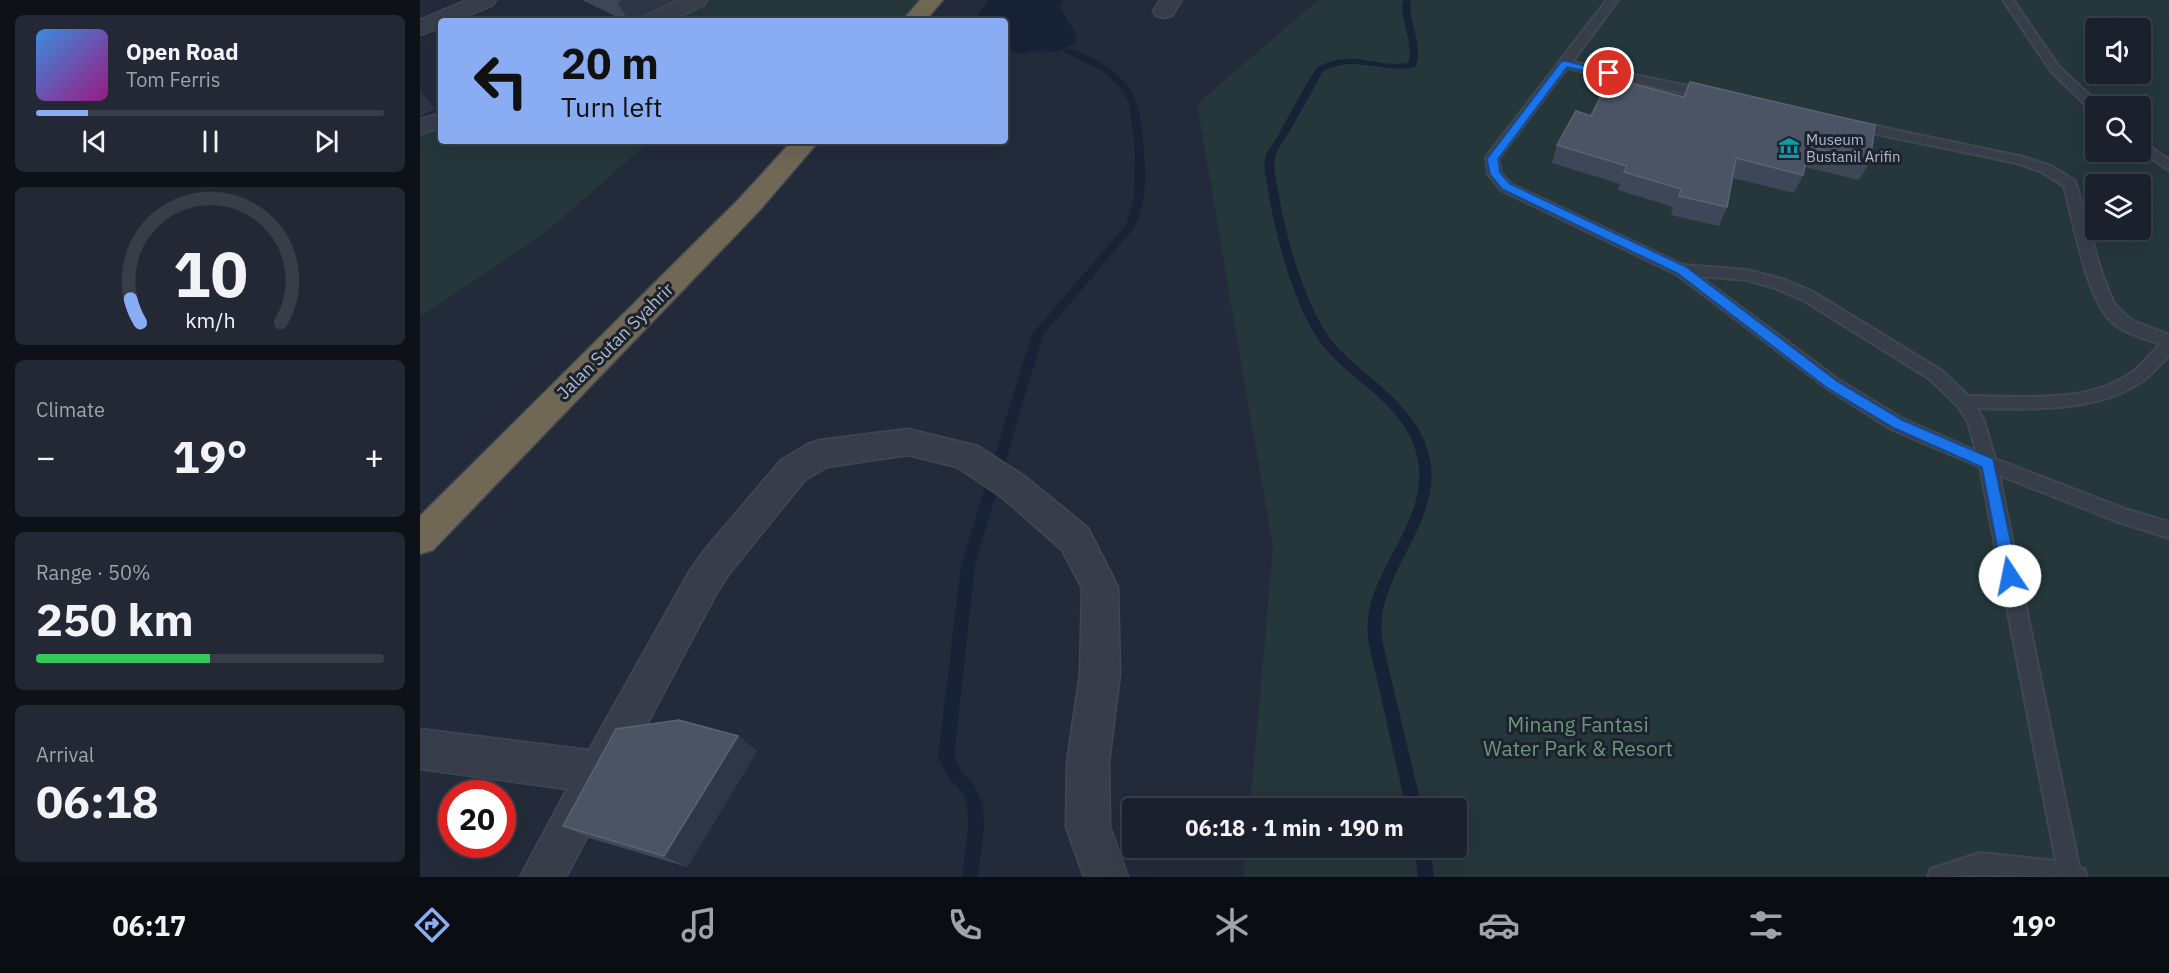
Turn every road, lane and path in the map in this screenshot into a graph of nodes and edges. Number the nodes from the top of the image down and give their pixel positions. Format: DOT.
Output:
graph roads {
  1 [pos="485,0"];
  2 [pos="696,0"];
  3 [pos="932,0"];
  4 [pos="1612,0"];
  5 [pos="2008,0"];
  6 [pos="443,18"];
  7 [pos="658,18"];
  8 [pos="917,18"];
  9 [pos="438,20"];
  10 [pos="420,28"];
  11 [pos="1565,64"];
  12 [pos="1725,98"];
  13 [pos="2085,98"];
  14 [pos="438,121"];
  15 [pos="1840,122"];
  16 [pos="420,127"];
  17 [pos="803,144"];
  18 [pos="2151,152"];
  19 [pos="2169,166"];
  20 [pos="1682,270"];
  21 [pos="2169,342"];
  22 [pos="1964,402"];
  23 [pos="1988,463"];
  24 [pos="2169,530"];
  25 [pos="420,539"];
  26 [pos="420,749"];
  27 [pos="599,772"];
  28 [pos="2072,876"];
  29 [pos="542,877"];
  30 [pos="1106,877"];
  31 [pos="1939,877"];
  1 -- 6 [label="street"];
  2 -- 7 [label="street"];
  3 -- 8 [label="highway"];
  4 -- 11 [label="lane"];
  5 -- 13 [label="lane"];
  9 -- 10 [label="street"];
  11 -- 12 [label="lane"];
  11 -- 20 [label="lane"];
  14 -- 16 [label="street"];
  15 -- 21 [label="lane"];
  17 -- 25 [label="highway, Jalan Sutan Syahrir"];
  18 -- 19 [label="lane"];
  20 -- 22 [label="lane"];
  20 -- 23 [label="lane"];
  21 -- 22 [label="lane"];
  22 -- 23 [label="lane"];
  23 -- 24 [label="lane"];
  23 -- 28 [label="lane"];
  26 -- 27 [label="street"];
  27 -- 29 [label="street"];
  27 -- 30 [label="street"];
  28 -- 31 [label="lane"];
}
